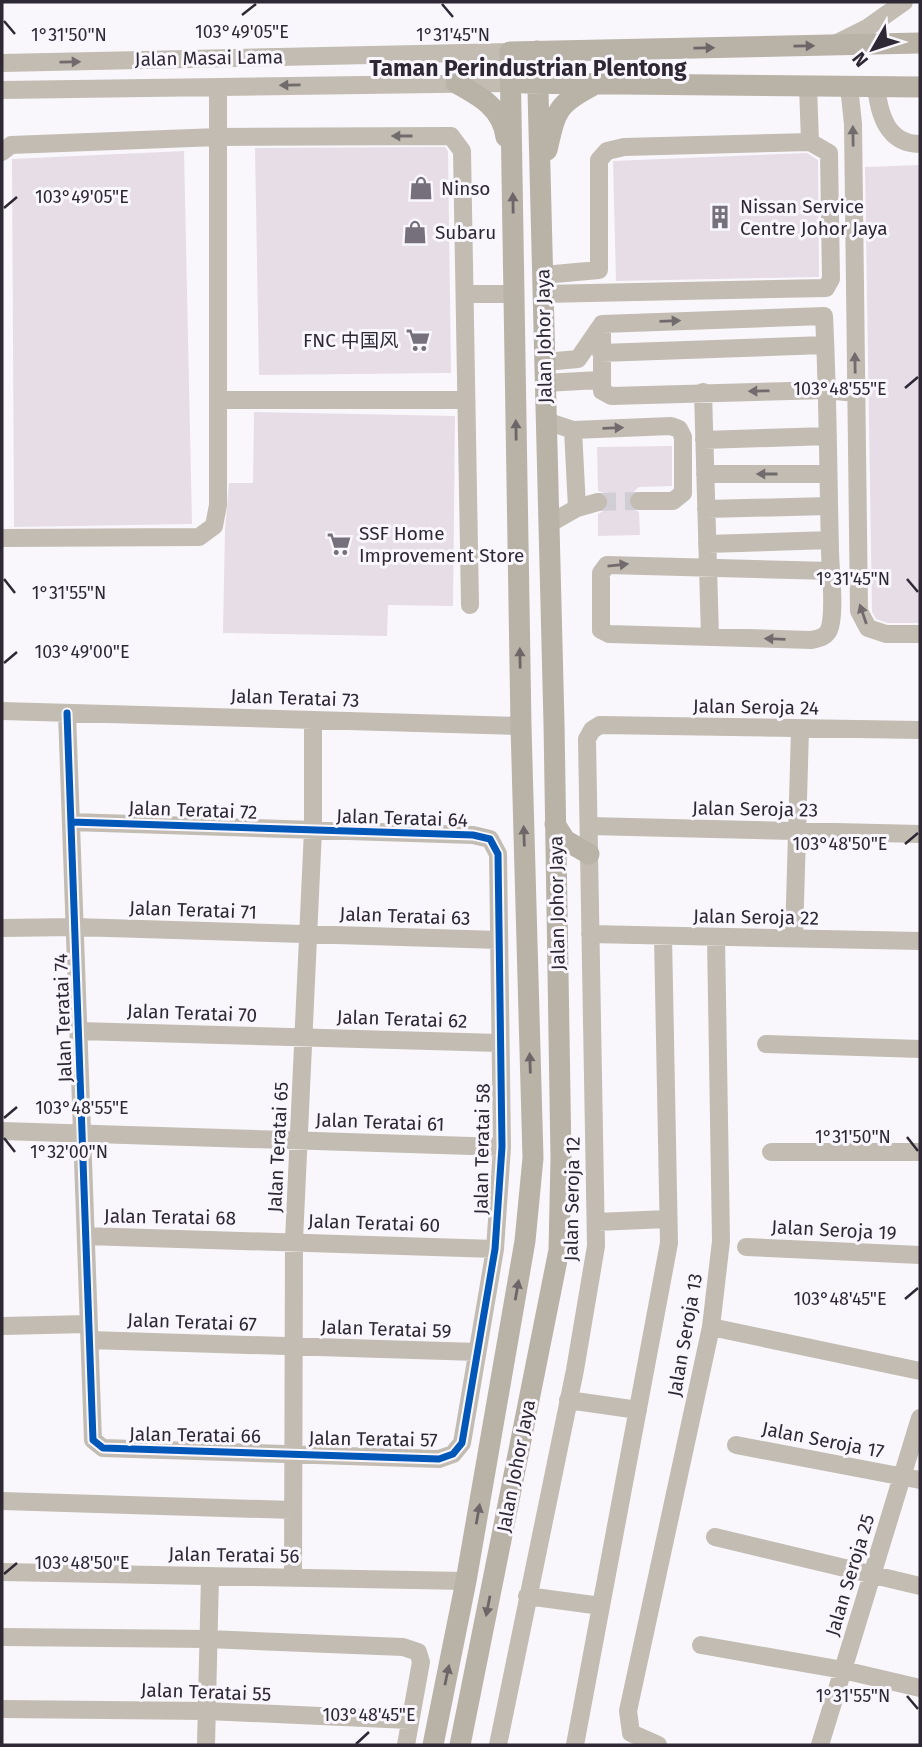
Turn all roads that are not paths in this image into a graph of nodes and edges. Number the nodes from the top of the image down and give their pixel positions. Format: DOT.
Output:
graph roads {
  1 [pos="904,2"];
  2 [pos="920,43"];
  3 [pos="833,45"];
  4 [pos="537,51"];
  5 [pos="510,52"];
  6 [pos="316,56"];
  7 [pos="2,63"];
  8 [pos="456,83"];
  9 [pos="511,83"];
  10 [pos="538,83"];
  11 [pos="317,84"];
  12 [pos="597,84"];
  13 [pos="808,86"];
  14 [pos="849,86"];
  15 [pos="876,86"];
  16 [pos="218,87"];
  17 [pos="920,87"];
  18 [pos="2,90"];
  19 [pos="218,137"];
  20 [pos="810,142"];
  21 [pos="920,144"];
  22 [pos="2,152"];
  23 [pos="512,173"];
  24 [pos="540,175"];
  25 [pos="599,270"];
  26 [pos="543,285"];
  27 [pos="600,292"];
  28 [pos="514,293"];
  29 [pos="465,294"];
  30 [pos="824,317"];
  31 [pos="855,317"];
  32 [pos="602,324"];
  33 [pos="825,345"];
  34 [pos="601,353"];
  35 [pos="545,373"];
  36 [pos="599,380"];
  37 [pos="827,390"];
  38 [pos="703,392"];
  39 [pos="855,393"];
  40 [pos="218,400"];
  41 [pos="466,400"];
  42 [pos="546,421"];
  43 [pos="573,430"];
  44 [pos="828,436"];
  45 [pos="704,440"];
  46 [pos="705,474"];
  47 [pos="828,474"];
  48 [pos="639,501"];
  49 [pos="598,502"];
  50 [pos="829,506"];
  51 [pos="577,508"];
  52 [pos="706,509"];
  53 [pos="549,524"];
  54 [pos="2,538"];
  55 [pos="830,540"];
  56 [pos="707,544"];
  57 [pos="708,567"];
  58 [pos="831,571"];
  59 [pos="470,605"];
  60 [pos="920,634"];
  61 [pos="710,637"];
  62 [pos="2,711"];
  63 [pos="67,713"];
  64 [pos="313,720"];
  65 [pos="521,726"];
  66 [pos="592,730"];
  67 [pos="800,730"];
  68 [pos="920,730"];
  69 [pos="71,822"];
  70 [pos="555,824"];
  71 [pos="589,826"];
  72 [pos="313,830"];
  73 [pos="797,831"];
  74 [pos="920,834"];
  75 [pos="490,839"];
  76 [pos="589,853"];
  77 [pos="75,927"];
  78 [pos="2,928"];
  79 [pos="309,934"];
  80 [pos="590,934"];
  81 [pos="663,936"];
  82 [pos="716,937"];
  83 [pos="794,938"];
  84 [pos="499,940"];
  85 [pos="920,941"];
  86 [pos="79,1031"];
  87 [pos="305,1038"];
  88 [pos="499,1043"];
  89 [pos="766,1044"];
  90 [pos="920,1049"];
  91 [pos="2,1131"];
  92 [pos="83,1134"];
  93 [pos="299,1140"];
  94 [pos="502,1147"];
  95 [pos="771,1152"];
  96 [pos="920,1152"];
  97 [pos="668,1219"];
  98 [pos="596,1222"];
  99 [pos="86,1236"];
  100 [pos="294,1240"];
  101 [pos="746,1247"];
  102 [pos="495,1249"];
  103 [pos="920,1255"];
  104 [pos="2,1326"];
  105 [pos="711,1327"];
  106 [pos="90,1332"];
  107 [pos="293,1347"];
  108 [pos="477,1352"];
  109 [pos="920,1371"];
  110 [pos="568,1400"];
  111 [pos="638,1410"];
  112 [pos="920,1418"];
  113 [pos="736,1445"];
  114 [pos="97,1446"];
  115 [pos="292,1452"];
  116 [pos="453,1454"];
  117 [pos="902,1476"];
  118 [pos="920,1480"];
  119 [pos="2,1501"];
  120 [pos="292,1510"];
  121 [pos="715,1537"];
  122 [pos="2,1572"];
  123 [pos="210,1576"];
  124 [pos="872,1576"];
  125 [pos="293,1577"];
  126 [pos="466,1581"];
  127 [pos="920,1586"];
  128 [pos="527,1597"];
  129 [pos="601,1606"];
  130 [pos="2,1637"];
  131 [pos="208,1639"];
  132 [pos="701,1645"];
  133 [pos="843,1670"];
  134 [pos="920,1688"];
  135 [pos="2,1709"];
  136 [pos="207,1712"];
  137 [pos="409,1720"];
  138 [pos="206,1745"];
  139 [pos="406,1745"];
  140 [pos="433,1745"];
  141 [pos="460,1745"];
  142 [pos="498,1745"];
  143 [pos="575,1745"];
  144 [pos="658,1745"];
  145 [pos="820,1745"];
  1 -- 3 [label="street"];
  2 -- 3 [label="main road, Jalan Masai Lama"];
  4 -- 3 [label="main road, Jalan Masai Lama, one-way"];
  4 -- 5 [label="main road, Jalan Masai Lama"];
  4 -- 10 [label="main road, Jalan Johor Jaya"];
  5 -- 6 [label="street, Jalan Masai Lama"];
  5 -- 9 [label="main road, Jalan Johor Jaya"];
  7 -- 6 [label="street, Jalan Masai Lama, one-way"];
  6 -- 11 [label="street"];
  8 -- 9 [label="street, Jalan Masai Lama"];
  8 -- 11 [label="street, Jalan Masai Lama"];
  8 -- 23 [label="main road"];
  9 -- 10 [label="main road, Jalan Masai Lama"];
  9 -- 23 [label="main road, Jalan Johor Jaya"];
  10 -- 12 [label="main road, Jalan Masai Lama"];
  10 -- 24 [label="main road, Jalan Johor Jaya"];
  11 -- 16 [label="street, Jalan Masai Lama, one-way"];
  12 -- 13 [label="main road, Jalan Masai Lama"];
  12 -- 24 [label="main road"];
  13 -- 14 [label="main road, Jalan Masai Lama"];
  13 -- 20 [label="street"];
  14 -- 15 [label="main road, Jalan Masai Lama"];
  31 -- 14 [label="street, one-way"];
  15 -- 17 [label="main road, Jalan Masai Lama"];
  15 -- 21 [label="street"];
  16 -- 18 [label="street, Jalan Masai Lama"];
  16 -- 19 [label="street"];
  19 -- 22 [label="street"];
  29 -- 19 [label="street, one-way"];
  19 -- 40 [label="street"];
  20 -- 25 [label="street"];
  20 -- 27 [label="street"];
  28 -- 23 [label="main road, Jalan Johor Jaya, one-way"];
  24 -- 26 [label="main road, Jalan Johor Jaya"];
  25 -- 26 [label="street"];
  25 -- 27 [label="street"];
  26 -- 27 [label="street"];
  26 -- 35 [label="main road, Jalan Johor Jaya"];
  28 -- 29 [label="street"];
  65 -- 28 [label="main road, Jalan Johor Jaya, one-way"];
  29 -- 41 [label="street"];
  30 -- 31 [label="street"];
  32 -- 30 [label="street, one-way"];
  30 -- 33 [label="street"];
  39 -- 31 [label="street, one-way"];
  32 -- 34 [label="street"];
  32 -- 35 [label="street"];
  33 -- 34 [label="street"];
  33 -- 37 [label="street"];
  34 -- 36 [label="street"];
  35 -- 36 [label="street"];
  35 -- 42 [label="main road, Jalan Johor Jaya"];
  36 -- 38 [label="street"];
  37 -- 38 [label="street, one-way"];
  37 -- 39 [label="street"];
  37 -- 44 [label="street"];
  38 -- 45 [label="street"];
  60 -- 39 [label="street, one-way"];
  40 -- 41 [label="street"];
  40 -- 54 [label="street"];
  41 -- 59 [label="street"];
  42 -- 43 [label="street"];
  42 -- 53 [label="main road, Jalan Johor Jaya"];
  43 -- 48 [label="street, one-way"];
  43 -- 51 [label="street"];
  44 -- 45 [label="street"];
  44 -- 47 [label="street"];
  45 -- 46 [label="street"];
  47 -- 46 [label="street, one-way"];
  46 -- 52 [label="street"];
  47 -- 50 [label="street"];
  49 -- 51 [label="street"];
  50 -- 52 [label="street"];
  50 -- 55 [label="street"];
  51 -- 53 [label="street"];
  52 -- 56 [label="street"];
  53 -- 70 [label="main road, Jalan Johor Jaya"];
  55 -- 56 [label="street"];
  55 -- 58 [label="street"];
  56 -- 57 [label="street"];
  57 -- 58 [label="street"];
  57 -- 61 [label="street"];
  61 -- 57 [label="street, one-way"];
  58 -- 61 [label="street, one-way"];
  62 -- 63 [label="street, Jalan Teratai 73"];
  63 -- 64 [label="street, Jalan Teratai 73"];
  63 -- 69 [label="street, Jalan Teratai 74"];
  64 -- 65 [label="street, Jalan Teratai 73"];
  64 -- 72 [label="street, Jalan Teratai 65"];
  126 -- 65 [label="main road, Jalan Johor Jaya, one-way"];
  66 -- 67 [label="street, Jalan Seroja 24"];
  66 -- 71 [label="street, Jalan Seroja 12"];
  67 -- 68 [label="street, Jalan Seroja 24"];
  67 -- 73 [label="street"];
  69 -- 72 [label="street, Jalan Teratai 72"];
  69 -- 77 [label="street, Jalan Teratai 74"];
  70 -- 76 [label="main road"];
  70 -- 141 [label="main road, Jalan Johor Jaya, one-way"];
  71 -- 73 [label="street, Jalan Seroja 23"];
  71 -- 76 [label="street, Jalan Seroja 12"];
  72 -- 75 [label="street, Jalan Teratai 64"];
  72 -- 79 [label="street, Jalan Teratai 65"];
  73 -- 74 [label="street, Jalan Seroja 23"];
  73 -- 83 [label="street"];
  75 -- 84 [label="street, Jalan Teratai 58"];
  76 -- 80 [label="street, Jalan Seroja 12"];
  77 -- 78 [label="street, Jalan Teratai 71"];
  77 -- 79 [label="street, Jalan Teratai 71"];
  77 -- 86 [label="street, Jalan Teratai 74"];
  79 -- 84 [label="street, Jalan Teratai 63"];
  79 -- 87 [label="street, Jalan Teratai 65"];
  80 -- 81 [label="street, Jalan Seroja 22"];
  80 -- 98 [label="street, Jalan Seroja 12"];
  81 -- 82 [label="street, Jalan Seroja 22"];
  81 -- 97 [label="street"];
  82 -- 83 [label="street, Jalan Seroja 22"];
  82 -- 105 [label="street, Jalan Seroja 13"];
  83 -- 85 [label="street, Jalan Seroja 22"];
  84 -- 88 [label="street, Jalan Teratai 58"];
  86 -- 87 [label="street, Jalan Teratai 70"];
  86 -- 92 [label="street, Jalan Teratai 74"];
  87 -- 88 [label="street, Jalan Teratai 62"];
  87 -- 93 [label="street, Jalan Teratai 65"];
  88 -- 94 [label="street, Jalan Teratai 58"];
  89 -- 90 [label="street"];
  91 -- 92 [label="street, Jalan Teratai 61"];
  92 -- 93 [label="street, Jalan Teratai 61"];
  92 -- 99 [label="street, Jalan Teratai 74"];
  93 -- 94 [label="street, Jalan Teratai 61"];
  93 -- 100 [label="street, Jalan Teratai 65"];
  94 -- 102 [label="street, Jalan Teratai 58"];
  95 -- 96 [label="street"];
  97 -- 98 [label="street"];
  97 -- 111 [label="street"];
  98 -- 110 [label="street, Jalan Seroja 12"];
  99 -- 100 [label="street, Jalan Teratai 68"];
  99 -- 106 [label="street, Jalan Teratai 74"];
  100 -- 102 [label="street, Jalan Teratai 60"];
  100 -- 107 [label="street, Jalan Teratai 65"];
  101 -- 103 [label="street, Jalan Seroja 19"];
  102 -- 108 [label="street, Jalan Teratai 58"];
  104 -- 106 [label="street, Jalan Teratai 67"];
  105 -- 109 [label="street"];
  105 -- 144 [label="street, Jalan Seroja 13"];
  106 -- 107 [label="street, Jalan Teratai 67"];
  106 -- 114 [label="street, Jalan Teratai 74"];
  107 -- 108 [label="street, Jalan Teratai 59"];
  107 -- 115 [label="street, Jalan Teratai 65"];
  108 -- 116 [label="street, Jalan Teratai 58"];
  110 -- 111 [label="street"];
  110 -- 128 [label="street, Jalan Seroja 12"];
  111 -- 129 [label="street"];
  112 -- 117 [label="street, Jalan Seroja 25"];
  113 -- 117 [label="street, Jalan Seroja 17"];
  114 -- 115 [label="street, Jalan Teratai 66"];
  115 -- 116 [label="street, Jalan Teratai 57"];
  115 -- 120 [label="street, Jalan Teratai 65"];
  117 -- 118 [label="street, Jalan Seroja 17"];
  117 -- 124 [label="street, Jalan Seroja 25"];
  119 -- 120 [label="street"];
  120 -- 125 [label="street, Jalan Teratai 65"];
  121 -- 124 [label="street"];
  122 -- 123 [label="street, Jalan Teratai 56"];
  123 -- 125 [label="street, Jalan Teratai 56"];
  123 -- 131 [label="street"];
  124 -- 127 [label="street"];
  124 -- 133 [label="street, Jalan Seroja 25"];
  125 -- 126 [label="street, Jalan Teratai 56"];
  140 -- 126 [label="main road, Jalan Johor Jaya, one-way"];
  128 -- 129 [label="street"];
  128 -- 142 [label="street, Jalan Seroja 12"];
  129 -- 143 [label="street"];
  130 -- 131 [label="street"];
  131 -- 136 [label="street"];
  131 -- 137 [label="street"];
  132 -- 133 [label="street"];
  133 -- 134 [label="street"];
  133 -- 145 [label="street, Jalan Seroja 25"];
  135 -- 136 [label="street, Jalan Teratai 55"];
  136 -- 137 [label="street, Jalan Teratai 55"];
  136 -- 138 [label="street"];
  137 -- 139 [label="street"];
}
